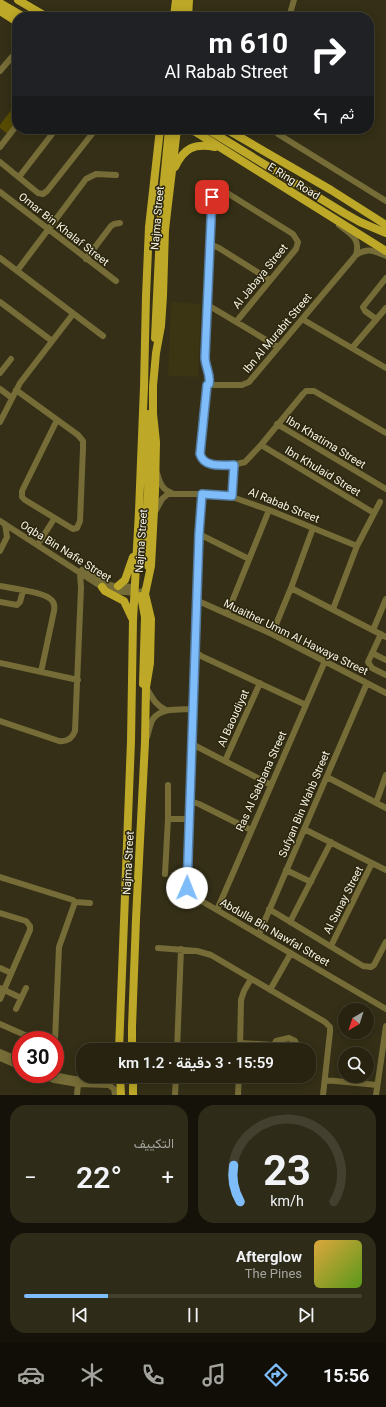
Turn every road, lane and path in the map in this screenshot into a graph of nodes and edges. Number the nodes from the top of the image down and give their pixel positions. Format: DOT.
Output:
graph roads {
  1 [pos="18,0"];
  2 [pos="176,0"];
  3 [pos="183,0"];
  4 [pos="189,0"];
  5 [pos="294,0"];
  6 [pos="0,3"];
  7 [pos="0,11"];
  8 [pos="15,12"];
  9 [pos="38,12"];
  10 [pos="175,12"];
  11 [pos="182,12"];
  12 [pos="188,12"];
  13 [pos="290,12"];
  14 [pos="12,19"];
  15 [pos="12,57"];
  16 [pos="0,70"];
  17 [pos="12,132"];
  18 [pos="52,134"];
  19 [pos="92,134"];
  20 [pos="155,134"];
  21 [pos="160,134"];
  22 [pos="169,134"];
  23 [pos="176,134"];
  24 [pos="198,134"];
  25 [pos="216,134"];
  26 [pos="234,134"];
  27 [pos="278,134"];
  28 [pos="0,147"];
  29 [pos="220,149"];
  30 [pos="158,153"];
  31 [pos="0,162"];
  32 [pos="172,173"];
  33 [pos="116,175"];
  34 [pos="19,177"];
  35 [pos="0,192"];
  36 [pos="386,201"];
  37 [pos="355,206"];
  38 [pos="324,214"];
  39 [pos="386,220"];
  40 [pos="120,223"];
  41 [pos="386,225"];
  42 [pos="49,230"];
  43 [pos="386,233"];
  44 [pos="210,244"];
  45 [pos="386,252"];
  46 [pos="356,255"];
  47 [pos="386,256"];
  48 [pos="0,258"];
  49 [pos="86,259"];
  50 [pos="17,271"];
  51 [pos="386,278"];
  52 [pos="270,280"];
  53 [pos="116,281"];
  54 [pos="0,302"];
  55 [pos="206,304"];
  56 [pos="386,308"];
  57 [pos="73,314"];
  58 [pos="302,319"];
  59 [pos="376,319"];
  60 [pos="236,322"];
  61 [pos="103,336"];
  62 [pos="52,340"];
  63 [pos="278,347"];
  64 [pos="352,348"];
  65 [pos="156,353"];
  66 [pos="11,359"];
  67 [pos="386,368"];
  68 [pos="0,373"];
  69 [pos="209,384"];
  70 [pos="144,387"];
  71 [pos="0,389"];
  72 [pos="16,390"];
  73 [pos="12,398"];
  74 [pos="57,420"];
  75 [pos="0,422"];
  76 [pos="277,424"];
  77 [pos="386,433"];
  78 [pos="261,445"];
  79 [pos="234,465"];
  80 [pos="156,472"];
  81 [pos="386,489"];
  82 [pos="176,494"];
  83 [pos="202,494"];
  84 [pos="232,496"];
  85 [pos="380,502"];
  86 [pos="269,510"];
  87 [pos="154,513"];
  88 [pos="374,513"];
  89 [pos="0,517"];
  90 [pos="54,519"];
  91 [pos="2,523"];
  92 [pos="313,528"];
  93 [pos="20,534"];
  94 [pos="199,534"];
  95 [pos="6,541"];
  96 [pos="40,541"];
  97 [pos="137,545"];
  98 [pos="357,546"];
  99 [pos="0,551"];
  100 [pos="249,559"];
  101 [pos="151,566"];
  102 [pos="80,573"];
  103 [pos="92,582"];
  104 [pos="0,586"];
  105 [pos="118,586"];
  106 [pos="102,587"];
  107 [pos="82,588"];
  108 [pos="291,588"];
  109 [pos="139,590"];
  110 [pos="23,591"];
  111 [pos="386,599"];
  112 [pos="196,600"];
  113 [pos="0,602"];
  114 [pos="333,609"];
  115 [pos="226,614"];
  116 [pos="133,618"];
  117 [pos="373,630"];
  118 [pos="272,634"];
  119 [pos="383,635"];
  120 [pos="195,651"];
  121 [pos="372,653"];
  122 [pos="144,656"];
  123 [pos="386,660"];
  124 [pos="325,661"];
  125 [pos="0,663"];
  126 [pos="41,672"];
  127 [pos="386,675"];
  128 [pos="78,680"];
  129 [pos="260,683"];
  130 [pos="367,683"];
  131 [pos="146,687"];
  132 [pos="386,693"];
  133 [pos="306,705"];
  134 [pos="193,709"];
  135 [pos="166,710"];
  136 [pos="0,721"];
  137 [pos="145,742"];
  138 [pos="192,744"];
  139 [pos="225,761"];
  140 [pos="144,762"];
  141 [pos="386,775"];
  142 [pos="326,777"];
  143 [pos="168,785"];
  144 [pos="271,785"];
  145 [pos="190,801"];
  146 [pos="376,803"];
  147 [pos="386,808"];
  148 [pos="168,819"];
  149 [pos="189,819"];
  150 [pos="304,829"];
  151 [pos="251,830"];
  152 [pos="331,842"];
  153 [pos="372,863"];
  154 [pos="286,870"];
  155 [pos="386,870"];
  156 [pos="165,874"];
  157 [pos="0,877"];
  158 [pos="311,882"];
  159 [pos="75,902"];
  160 [pos="90,903"];
  161 [pos="269,909"];
  162 [pos="217,910"];
  163 [pos="0,913"];
  164 [pos="290,922"];
  165 [pos="259,934"];
  166 [pos="386,942"];
  167 [pos="331,946"];
  168 [pos="158,948"];
  169 [pos="181,949"];
  170 [pos="291,953"];
  171 [pos="0,968"];
  172 [pos="11,973"];
  173 [pos="251,979"];
  174 [pos="26,988"];
  175 [pos="2,989"];
  176 [pos="270,990"];
  177 [pos="21,998"];
  178 [pos="0,999"];
  179 [pos="386,1009"];
  180 [pos="16,1010"];
  181 [pos="0,1024"];
  182 [pos="386,1026"];
  183 [pos="16,1031"];
  184 [pos="55,1031"];
  185 [pos="120,1043"];
  186 [pos="132,1043"];
  187 [pos="177,1043"];
  188 [pos="240,1043"];
  189 [pos="277,1043"];
  190 [pos="296,1043"];
  191 [pos="0,1052"];
  192 [pos="12,1057"];
  193 [pos="0,1058"];
  194 [pos="12,1063"];
  195 [pos="64,1077"];
  196 [pos="64,1079"];
  197 [pos="76,1079"];
  198 [pos="326,1080"];
  199 [pos="120,1083"];
  200 [pos="133,1083"];
  201 [pos="176,1083"];
  202 [pos="239,1083"];
  203 [pos="78,1084"];
  204 [pos="377,1085"];
  205 [pos="77,1095"];
  206 [pos="115,1095"];
  207 [pos="121,1095"];
  208 [pos="133,1095"];
  209 [pos="176,1095"];
  210 [pos="238,1095"];
  211 [pos="323,1095"];
  212 [pos="376,1095"];
  1 -- 9 [label="main road"];
  2 -- 10 [label="main road"];
  3 -- 11 [label="main road"];
  4 -- 12 [label="main road"];
  5 -- 13 [label="street"];
  6 -- 8 [label="main road"];
  7 -- 14 [label="main road"];
  15 -- 16 [label="street"];
  17 -- 28 [label="street"];
  18 -- 34 [label="street"];
  19 -- 34 [label="street"];
  20 -- 30 [label="main road"];
  21 -- 30 [label="main road, Najma Street"];
  22 -- 65 [label="main road"];
  23 -- 32 [label="main road, Najma Street"];
  24 -- 29 [label="main road, E Ring Road"];
  25 -- 43 [label="main road"];
  26 -- 37 [label="main road, E Ring Road"];
  27 -- 36 [label="street"];
  29 -- 32 [label="main road"];
  29 -- 38 [label="main road, E Ring Road"];
  30 -- 70 [label="main road, Najma Street"];
  31 -- 34 [label="street"];
  32 -- 65 [label="main road, Najma Street"];
  33 -- 42 [label="street"];
  35 -- 42 [label="street, Omar Bin Khalaf Street"];
  37 -- 39 [label="street"];
  37 -- 41 [label="main road, E Ring Road"];
  38 -- 45 [label="main road, E Ring Road"];
  38 -- 46 [label="street"];
  40 -- 49 [label="street"];
  42 -- 49 [label="street, Omar Bin Khalaf Street"];
  42 -- 50 [label="street"];
  44 -- 52 [label="street"];
  44 -- 52 [label="street, Al Jabaya Street"];
  44 -- 55 [label="street"];
  46 -- 47 [label="street"];
  46 -- 58 [label="street, Ibn Al Murabit Street"];
  48 -- 50 [label="street"];
  49 -- 53 [label="street, Omar Bin Khalaf Street"];
  50 -- 57 [label="street"];
  51 -- 59 [label="street"];
  52 -- 60 [label="street, Al Jabaya Street"];
  54 -- 62 [label="street"];
  55 -- 60 [label="street"];
  55 -- 69 [label="street"];
  56 -- 59 [label="street"];
  57 -- 61 [label="street"];
  57 -- 62 [label="street"];
  58 -- 63 [label="street, Ibn Al Murabit Street"];
  58 -- 64 [label="street"];
  59 -- 64 [label="street"];
  60 -- 63 [label="street"];
  62 -- 72 [label="street"];
  63 -- 69 [label="street, Ibn Al Murabit Street"];
  64 -- 67 [label="street"];
  65 -- 80 [label="main road, Najma Street"];
  66 -- 68 [label="street"];
  69 -- 79 [label="street"];
  70 -- 97 [label="main road, Najma Street"];
  70 -- 101 [label="main road"];
  71 -- 73 [label="street"];
  72 -- 73 [label="street"];
  72 -- 74 [label="street"];
  73 -- 75 [label="street"];
  74 -- 90 [label="street"];
  74 -- 90 [label="street"];
  76 -- 77 [label="street"];
  76 -- 78 [label="street"];
  76 -- 81 [label="street, Ibn Khatima Street"];
  78 -- 79 [label="street"];
  78 -- 88 [label="street, Ibn Khulaid Street"];
  79 -- 84 [label="street"];
  80 -- 82 [label="street"];
  80 -- 87 [label="main road, Najma Street"];
  82 -- 83 [label="street, Al Rabab Street"];
  82 -- 87 [label="street, Al Rabab Street"];
  83 -- 84 [label="street, Al Rabab Street"];
  83 -- 94 [label="street, Abdulla Bin Nawfal Street"];
  84 -- 86 [label="street, Al Rabab Street"];
  85 -- 88 [label="street"];
  86 -- 92 [label="street, Al Rabab Street"];
  86 -- 100 [label="street"];
  87 -- 101 [label="main road, Najma Street"];
  88 -- 98 [label="street"];
  89 -- 96 [label="street, Oqba Bin Nafie Street"];
  90 -- 96 [label="street"];
  91 -- 93 [label="street, Oqba Bin Nafie Street"];
  91 -- 95 [label="street"];
  92 -- 98 [label="street, Al Rabab Street"];
  92 -- 108 [label="street"];
  93 -- 95 [label="street"];
  93 -- 102 [label="street, Oqba Bin Nafie Street"];
  94 -- 100 [label="street"];
  94 -- 112 [label="street, Abdulla Bin Nawfal Street"];
  95 -- 99 [label="street"];
  96 -- 105 [label="street, Oqba Bin Nafie Street"];
  97 -- 105 [label="main road"];
  97 -- 109 [label="main road, Najma Street"];
  98 -- 114 [label="street"];
  100 -- 115 [label="street"];
  101 -- 109 [label="main road, Najma Street"];
  102 -- 103 [label="street, Oqba Bin Nafie Street"];
  102 -- 107 [label="street"];
  103 -- 106 [label="street, Oqba Bin Nafie Street"];
  103 -- 107 [label="street"];
  104 -- 110 [label="street"];
  105 -- 109 [label="street, Oqba Bin Nafie Street"];
  106 -- 109 [label="street, Oqba Bin Nafie Street"];
  106 -- 116 [label="main road"];
  107 -- 128 [label="street"];
  108 -- 114 [label="street"];
  108 -- 118 [label="street"];
  109 -- 116 [label="main road, Najma Street"];
  109 -- 122 [label="main road"];
  109 -- 131 [label="main road, Najma Street"];
  110 -- 113 [label="street"];
  110 -- 126 [label="street"];
  111 -- 117 [label="street"];
  112 -- 115 [label="street, Muaither Umm Al Hawaya Street"];
  112 -- 120 [label="street, Abdulla Bin Nawfal Street"];
  114 -- 117 [label="street"];
  115 -- 118 [label="street, Muaither Umm Al Hawaya Street"];
  116 -- 122 [label="main road"];
  116 -- 185 [label="main road, Najma Street"];
  117 -- 119 [label="street"];
  118 -- 124 [label="street, Muaither Umm Al Hawaya Street"];
  119 -- 121 [label="street"];
  120 -- 129 [label="street"];
  120 -- 134 [label="street, Abdulla Bin Nawfal Street"];
  121 -- 123 [label="street"];
  121 -- 127 [label="street"];
  122 -- 140 [label="main road"];
  124 -- 130 [label="street, Muaither Umm Al Hawaya Street"];
  124 -- 133 [label="street, Ras Al Sabbana Street"];
  125 -- 126 [label="street"];
  126 -- 128 [label="street"];
  128 -- 136 [label="street"];
  129 -- 133 [label="street"];
  129 -- 139 [label="street, Al Baoudiyat"];
  130 -- 132 [label="street, Muaither Umm Al Hawaya Street"];
  130 -- 142 [label="street, Sufyan Bin Wahb Street"];
  131 -- 135 [label="street"];
  131 -- 137 [label="main road, Najma Street"];
  133 -- 144 [label="street, Ras Al Sabbana Street"];
  134 -- 135 [label="street"];
  134 -- 138 [label="street, Abdulla Bin Nawfal Street"];
  135 -- 137 [label="street"];
  137 -- 140 [label="main road, Najma Street"];
  138 -- 139 [label="street"];
  138 -- 145 [label="street, Abdulla Bin Nawfal Street"];
  139 -- 144 [label="street"];
  140 -- 186 [label="main road, Najma Street"];
  141 -- 146 [label="street"];
  142 -- 146 [label="street"];
  142 -- 150 [label="street, Sufyan Bin Wahb Street"];
  143 -- 148 [label="street"];
  144 -- 151 [label="street, Ras Al Sabbana Street"];
  145 -- 149 [label="street, Abdulla Bin Nawfal Street"];
  145 -- 151 [label="street"];
  146 -- 147 [label="street"];
  148 -- 149 [label="street"];
  148 -- 156 [label="street"];
  149 -- 162 [label="street, Abdulla Bin Nawfal Street"];
  150 -- 152 [label="street"];
  150 -- 154 [label="street, Sufyan Bin Wahb Street"];
  151 -- 162 [label="street, Ras Al Sabbana Street"];
  152 -- 153 [label="street"];
  152 -- 158 [label="street"];
  153 -- 155 [label="street"];
  153 -- 167 [label="street, Al Sunay Street"];
  154 -- 158 [label="street"];
  154 -- 161 [label="street, Sufyan Bin Wahb Street"];
  157 -- 159 [label="street"];
  158 -- 164 [label="street"];
  159 -- 160 [label="street"];
  159 -- 184 [label="street"];
  161 -- 164 [label="street"];
  161 -- 165 [label="street, Sufyan Bin Wahb Street"];
  162 -- 165 [label="street, Abdulla Bin Nawfal Street"];
  163 -- 172 [label="street"];
  164 -- 167 [label="street"];
  165 -- 170 [label="street, Abdulla Bin Nawfal Street"];
  166 -- 167 [label="street"];
  168 -- 169 [label="street"];
  169 -- 173 [label="street"];
  169 -- 187 [label="street"];
  170 -- 176 [label="street"];
  170 -- 179 [label="street, Abdulla Bin Nawfal Street"];
  171 -- 172 [label="street"];
  172 -- 175 [label="street"];
  173 -- 176 [label="street"];
  173 -- 188 [label="street"];
  174 -- 177 [label="street"];
  175 -- 177 [label="street"];
  175 -- 178 [label="street"];
  176 -- 198 [label="street"];
  177 -- 180 [label="street"];
  181 -- 183 [label="street"];
  182 -- 204 [label="street"];
  189 -- 190 [label="street"];
  191 -- 192 [label="street"];
  193 -- 194 [label="street"];
  195 -- 197 [label="street"];
  196 -- 203 [label="street"];
  198 -- 204 [label="street"];
  198 -- 211 [label="street"];
  199 -- 207 [label="main road"];
  200 -- 208 [label="main road"];
  201 -- 209 [label="street"];
  202 -- 210 [label="street"];
  203 -- 205 [label="street"];
  203 -- 206 [label="street"];
  204 -- 212 [label="street"];
}
